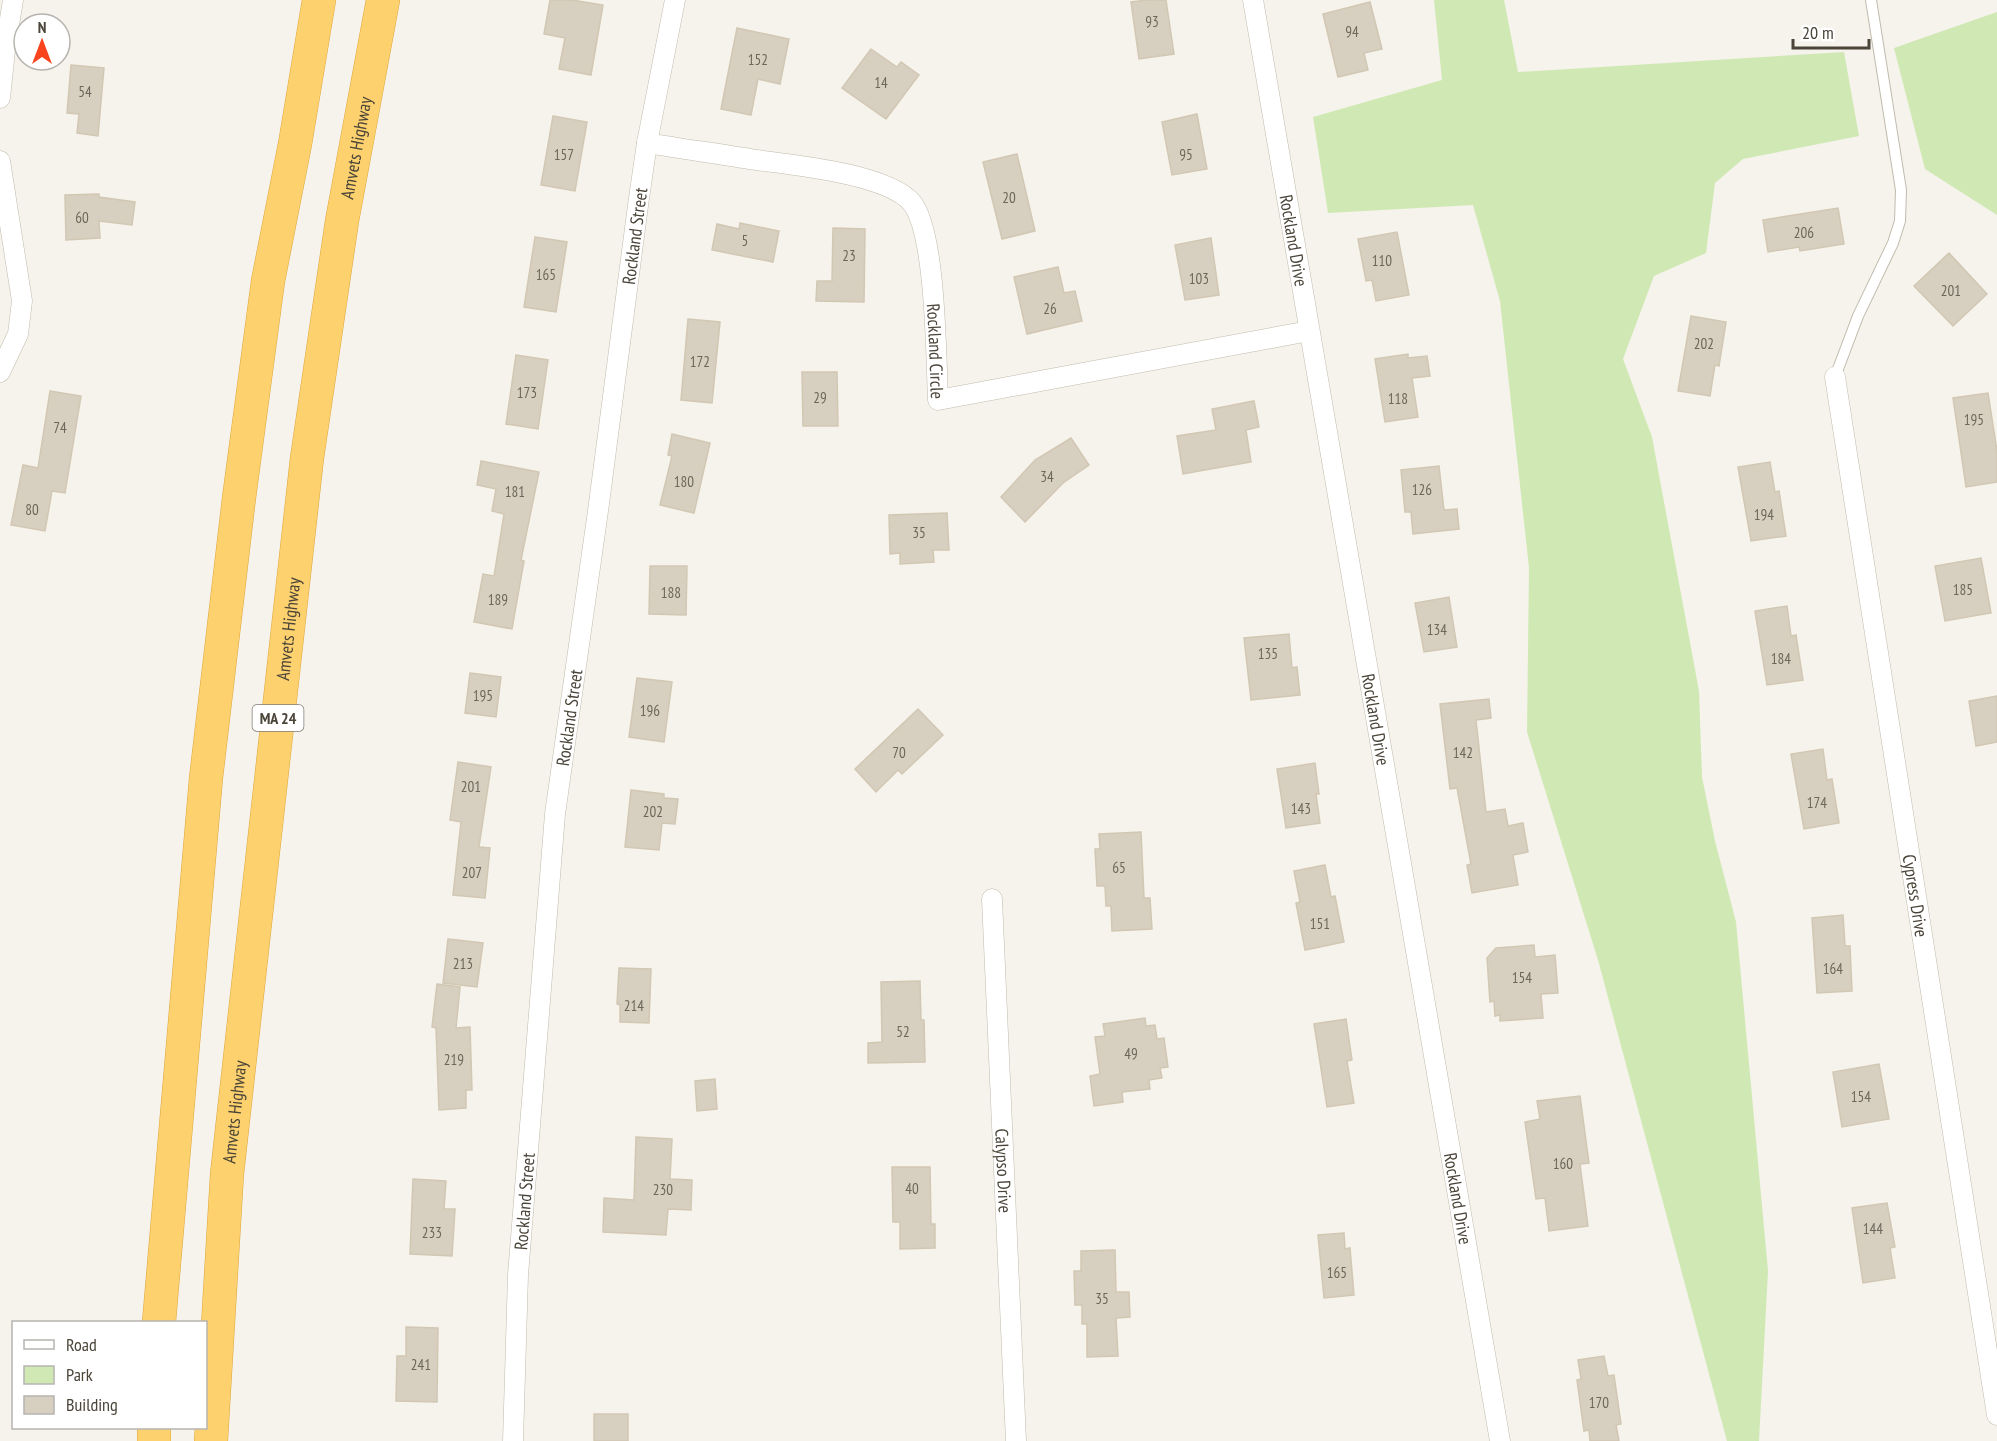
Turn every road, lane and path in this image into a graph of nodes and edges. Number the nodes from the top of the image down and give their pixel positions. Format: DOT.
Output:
graph roads {
  1 [pos="13,0"];
  2 [pos="318,0"];
  3 [pos="383,0"];
  4 [pos="675,0"];
  5 [pos="1253,0"];
  6 [pos="1871,0"];
  7 [pos="0,98"];
  8 [pos="647,143"];
  9 [pos="0,161"];
  10 [pos="1309,331"];
  11 [pos="0,372"];
  12 [pos="1834,377"];
  13 [pos="992,899"];
  14 [pos="159,1321"];
  15 [pos="1997,1415"];
  16 [pos="211,1441"];
  17 [pos="513,1441"];
  18 [pos="1016,1441"];
  19 [pos="1500,1441"];
  1 -- 7 [label="street"];
  2 -- 14 [label="highway"];
  3 -- 16 [label="highway, Amvets Highway / MA 24"];
  4 -- 8 [label="street, Rockland Street"];
  5 -- 10 [label="street, Rockland Drive"];
  6 -- 12 [label="lane"];
  8 -- 10 [label="street, Rockland Circle"];
  8 -- 17 [label="street, Rockland Street"];
  9 -- 11 [label="street"];
  10 -- 19 [label="street, Rockland Drive"];
  12 -- 15 [label="street, Cypress Drive"];
  13 -- 18 [label="street, Calypso Drive"];
}
